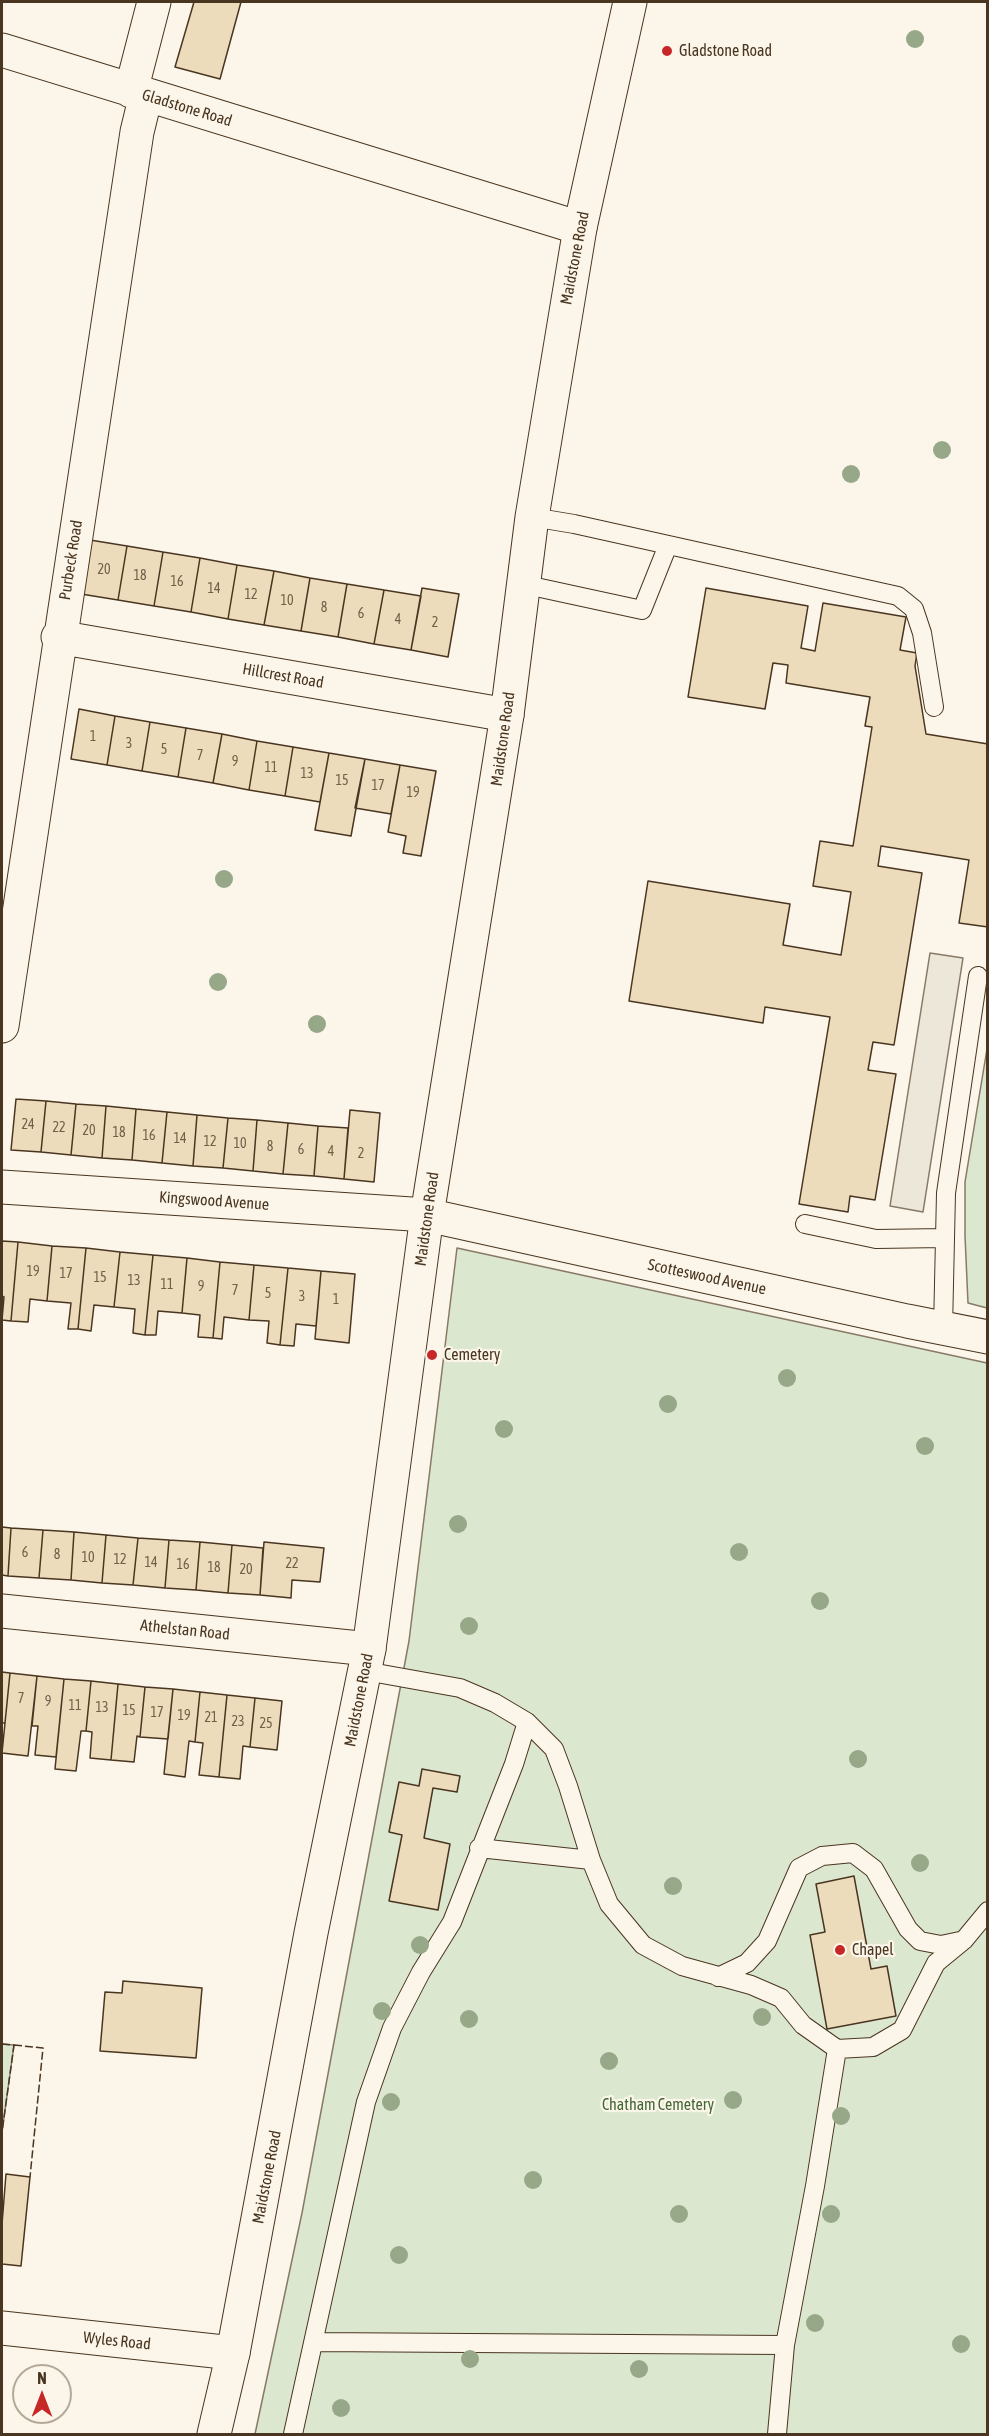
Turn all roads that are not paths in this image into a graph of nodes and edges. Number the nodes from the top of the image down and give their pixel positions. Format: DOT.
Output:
graph roads {
  1 [pos="154,2"];
  2 [pos="630,2"];
  3 [pos="2,50"];
  4 [pos="139,93"];
  5 [pos="580,228"];
  6 [pos="532,517"];
  7 [pos="668,545"];
  8 [pos="522,584"];
  9 [pos="58,638"];
  10 [pos="934,707"];
  11 [pos="507,715"];
  12 [pos="978,976"];
  13 [pos="2,1026"];
  14 [pos="2,1186"];
  15 [pos="427,1215"];
  16 [pos="806,1224"];
  17 [pos="944,1238"];
  18 [pos="943,1329"];
  19 [pos="987,1337"];
  20 [pos="2,1611"];
  21 [pos="367,1660"];
  22 [pos="527,1722"];
  23 [pos="479,1848"];
  24 [pos="591,1860"];
  25 [pos="987,1911"];
  26 [pos="964,1940"];
  27 [pos="718,1977"];
  28 [pos="837,2049"];
  29 [pos="2,2328"];
  30 [pos="313,2342"];
  31 [pos="785,2345"];
  32 [pos="232,2353"];
  33 [pos="214,2434"];
  34 [pos="293,2434"];
  35 [pos="777,2434"];
  1 -- 4 [label="street, Purbeck Road"];
  2 -- 5 [label="street, Maidstone Road"];
  3 -- 4 [label="street, Gladstone Road"];
  4 -- 5 [label="street, Gladstone Road"];
  4 -- 9 [label="street, Purbeck Road"];
  5 -- 6 [label="street, Maidstone Road"];
  6 -- 7 [label="lane"];
  6 -- 8 [label="street, Maidstone Road"];
  7 -- 8 [label="lane"];
  7 -- 10 [label="lane"];
  8 -- 11 [label="street, Maidstone Road"];
  9 -- 11 [label="street, Hillcrest Road"];
  9 -- 13 [label="street, Purbeck Road"];
  11 -- 15 [label="street, Maidstone Road"];
  12 -- 17 [label="lane"];
  14 -- 15 [label="street, Kingswood Avenue"];
  15 -- 18 [label="street, Scotteswood Avenue"];
  15 -- 21 [label="street, Maidstone Road"];
  16 -- 17 [label="lane"];
  17 -- 18 [label="lane"];
  18 -- 19 [label="street, Scotteswood Avenue"];
  20 -- 21 [label="street, Athelstan Road"];
  21 -- 22 [label="lane"];
  21 -- 32 [label="street, Maidstone Road"];
  22 -- 23 [label="lane"];
  22 -- 24 [label="lane"];
  23 -- 24 [label="lane"];
  23 -- 30 [label="lane"];
  24 -- 27 [label="lane"];
  25 -- 26 [label="lane"];
  26 -- 27 [label="lane"];
  26 -- 28 [label="lane"];
  27 -- 28 [label="lane"];
  28 -- 31 [label="lane"];
  29 -- 32 [label="street, Wyles Road"];
  30 -- 31 [label="lane"];
  30 -- 34 [label="lane"];
  31 -- 35 [label="lane"];
  32 -- 33 [label="street, Maidstone Road"];
}
